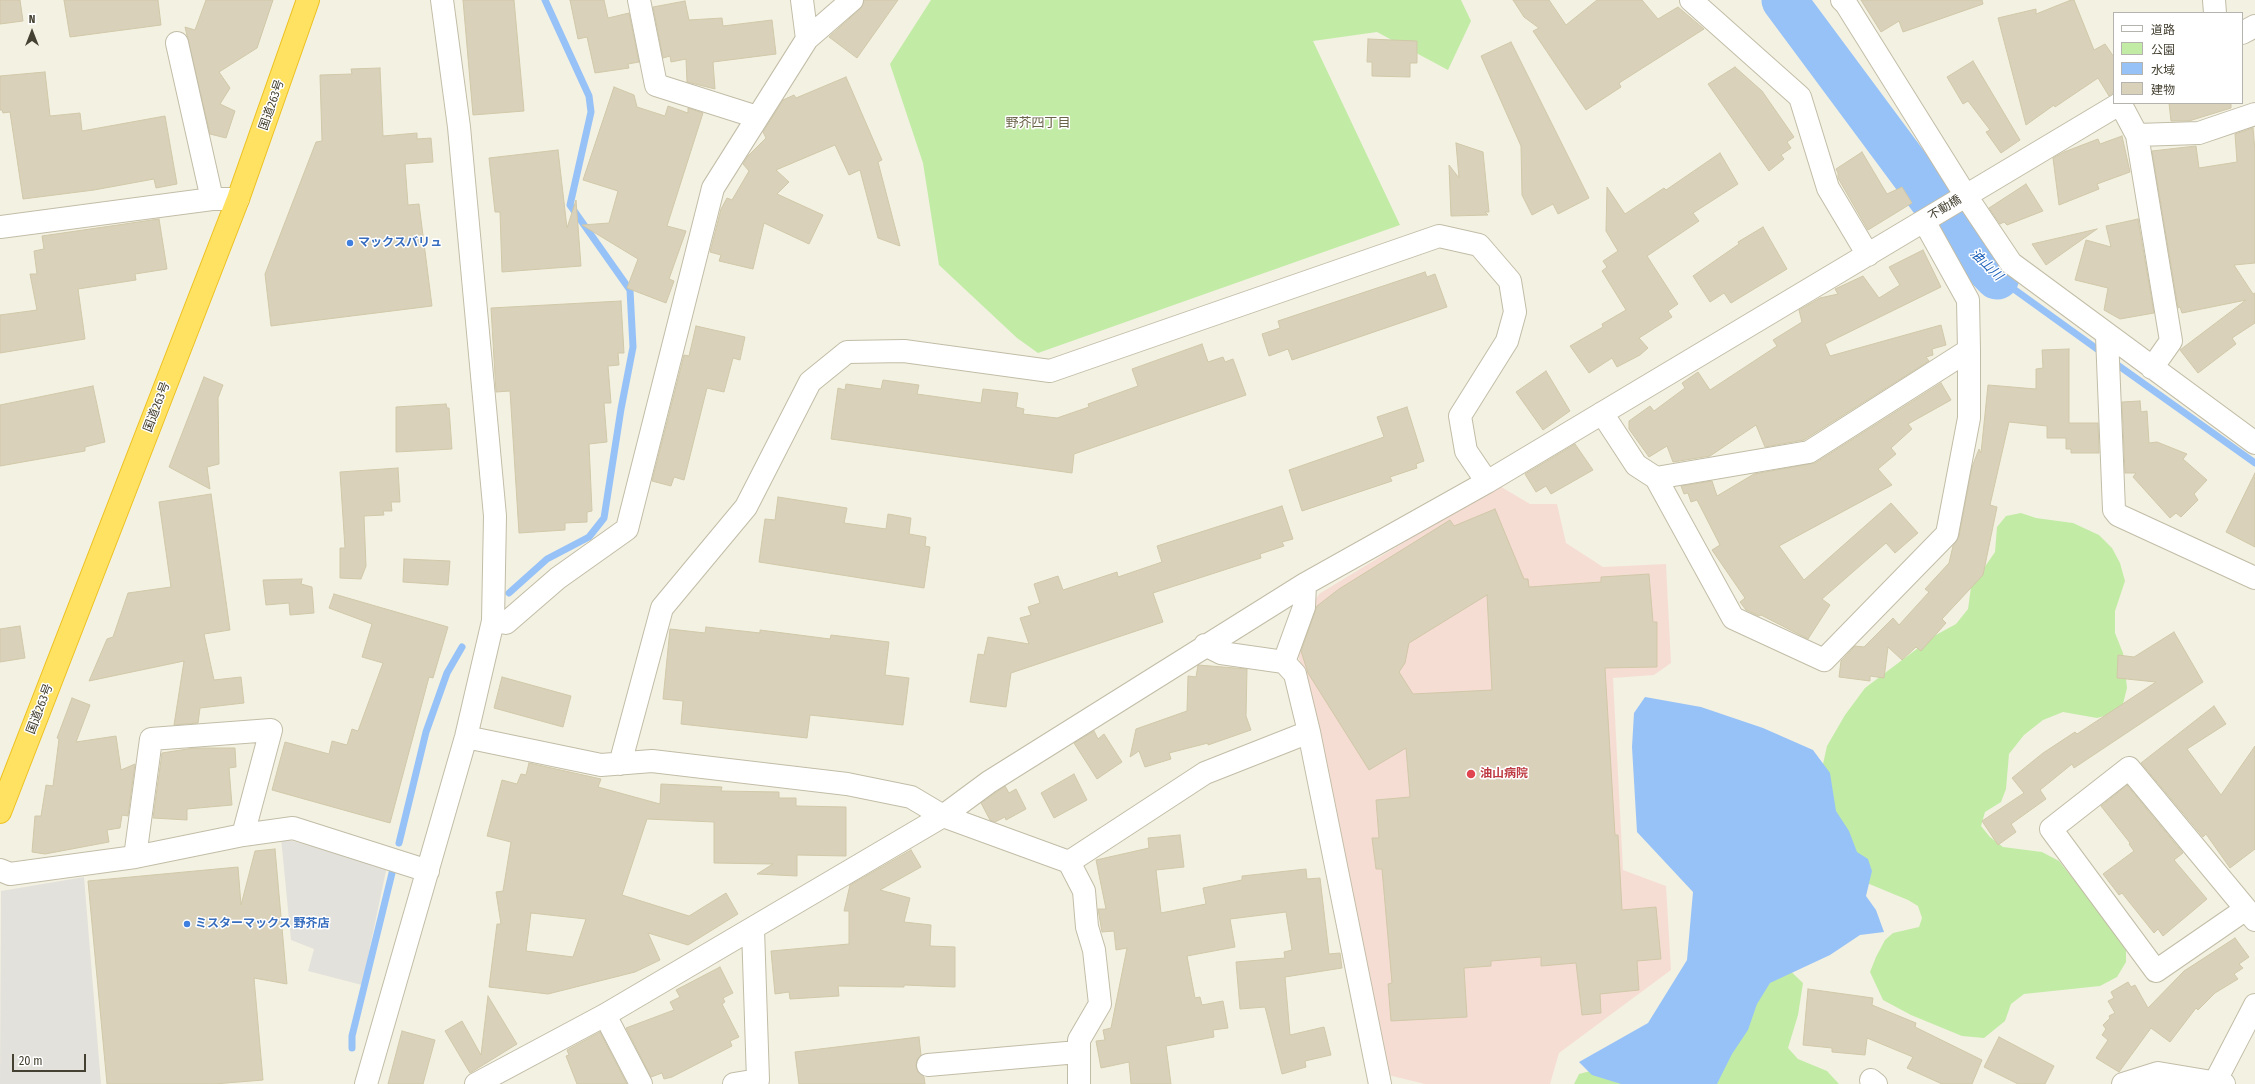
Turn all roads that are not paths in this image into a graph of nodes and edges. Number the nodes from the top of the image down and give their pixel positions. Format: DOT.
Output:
graph roads {
  1 [pos="308,0"];
  2 [pos="442,0"];
  3 [pos="639,0"];
  4 [pos="802,0"];
  5 [pos="852,0"];
  6 [pos="1691,0"];
  7 [pos="1842,0"];
  8 [pos="2214,0"];
  9 [pos="2215,12"];
  10 [pos="2255,26"];
  11 [pos="2243,32"];
  12 [pos="807,39"];
  13 [pos="177,43"];
  14 [pos="2118,104"];
  15 [pos="2121,104"];
  16 [pos="2255,114"];
  17 [pos="757,118"];
  18 [pos="2137,135"];
  19 [pos="1966,196"];
  20 [pos="212,199"];
  21 [pos="238,199"];
  22 [pos="1924,221"];
  23 [pos="0,227"];
  24 [pos="1868,255"];
  25 [pos="2107,336"];
  26 [pos="1968,350"];
  27 [pos="2152,368"];
  28 [pos="1602,413"];
  29 [pos="2255,443"];
  30 [pos="1656,478"];
  31 [pos="1487,482"];
  32 [pos="2255,578"];
  33 [pos="1305,584"];
  34 [pos="493,621"];
  35 [pos="1205,645"];
  36 [pos="1284,662"];
  37 [pos="1310,732"];
  38 [pos="466,737"];
  39 [pos="620,764"];
  40 [pos="0,812"];
  41 [pos="943,816"];
  42 [pos="243,835"];
  43 [pos="135,857"];
  44 [pos="1070,862"];
  45 [pos="0,870"];
  46 [pos="428,871"];
  47 [pos="2251,915"];
  48 [pos="753,929"];
  49 [pos="2255,1005"];
  50 [pos="606,1015"];
  51 [pos="1078,1052"];
  52 [pos="928,1065"];
  53 [pos="2218,1083"];
  54 [pos="366,1084"];
  55 [pos="476,1084"];
  56 [pos="641,1084"];
  57 [pos="734,1084"];
  58 [pos="1079,1084"];
  59 [pos="1380,1084"];
  60 [pos="2123,1084"];
  1 -- 21 [label="highway, 国道263号"];
  2 -- 34 [label="street"];
  3 -- 17 [label="street"];
  4 -- 12 [label="street"];
  5 -- 12 [label="street"];
  6 -- 24 [label="street"];
  7 -- 19 [label="street"];
  8 -- 9 [label="street"];
  10 -- 11 [label="street"];
  12 -- 17 [label="street"];
  13 -- 20 [label="street"];
  14 -- 19 [label="street, 不動橋"];
  15 -- 18 [label="street"];
  16 -- 18 [label="street"];
  17 -- 34 [label="street"];
  18 -- 27 [label="street"];
  19 -- 22 [label="street, 不動橋"];
  19 -- 25 [label="street"];
  20 -- 21 [label="street"];
  20 -- 23 [label="street"];
  21 -- 40 [label="highway, 国道263号"];
  22 -- 24 [label="street, 不動橋"];
  22 -- 26 [label="street"];
  24 -- 28 [label="street, 不動橋"];
  25 -- 27 [label="street"];
  25 -- 32 [label="street"];
  26 -- 30 [label="street"];
  26 -- 30 [label="street"];
  27 -- 29 [label="street"];
  28 -- 30 [label="street"];
  28 -- 31 [label="street, 不動橋"];
  31 -- 33 [label="street, 不動橋"];
  31 -- 39 [label="street"];
  33 -- 35 [label="street, 不動橋"];
  33 -- 36 [label="street"];
  34 -- 38 [label="street"];
  35 -- 36 [label="street"];
  35 -- 41 [label="street, 不動橋"];
  36 -- 37 [label="street"];
  37 -- 44 [label="street"];
  37 -- 59 [label="street"];
  38 -- 39 [label="street"];
  38 -- 46 [label="street"];
  39 -- 41 [label="street"];
  41 -- 44 [label="street"];
  41 -- 48 [label="street, 不動橋"];
  42 -- 43 [label="street"];
  42 -- 43 [label="street"];
  42 -- 46 [label="street"];
  43 -- 45 [label="street"];
  44 -- 51 [label="street"];
  46 -- 54 [label="street"];
  47 -- 47 [label="street"];
  48 -- 50 [label="street, 不動橋"];
  48 -- 57 [label="street"];
  49 -- 53 [label="street"];
  50 -- 55 [label="street, 不動橋"];
  50 -- 56 [label="street"];
  51 -- 52 [label="street"];
  51 -- 58 [label="street"];
  53 -- 60 [label="street"];
}
